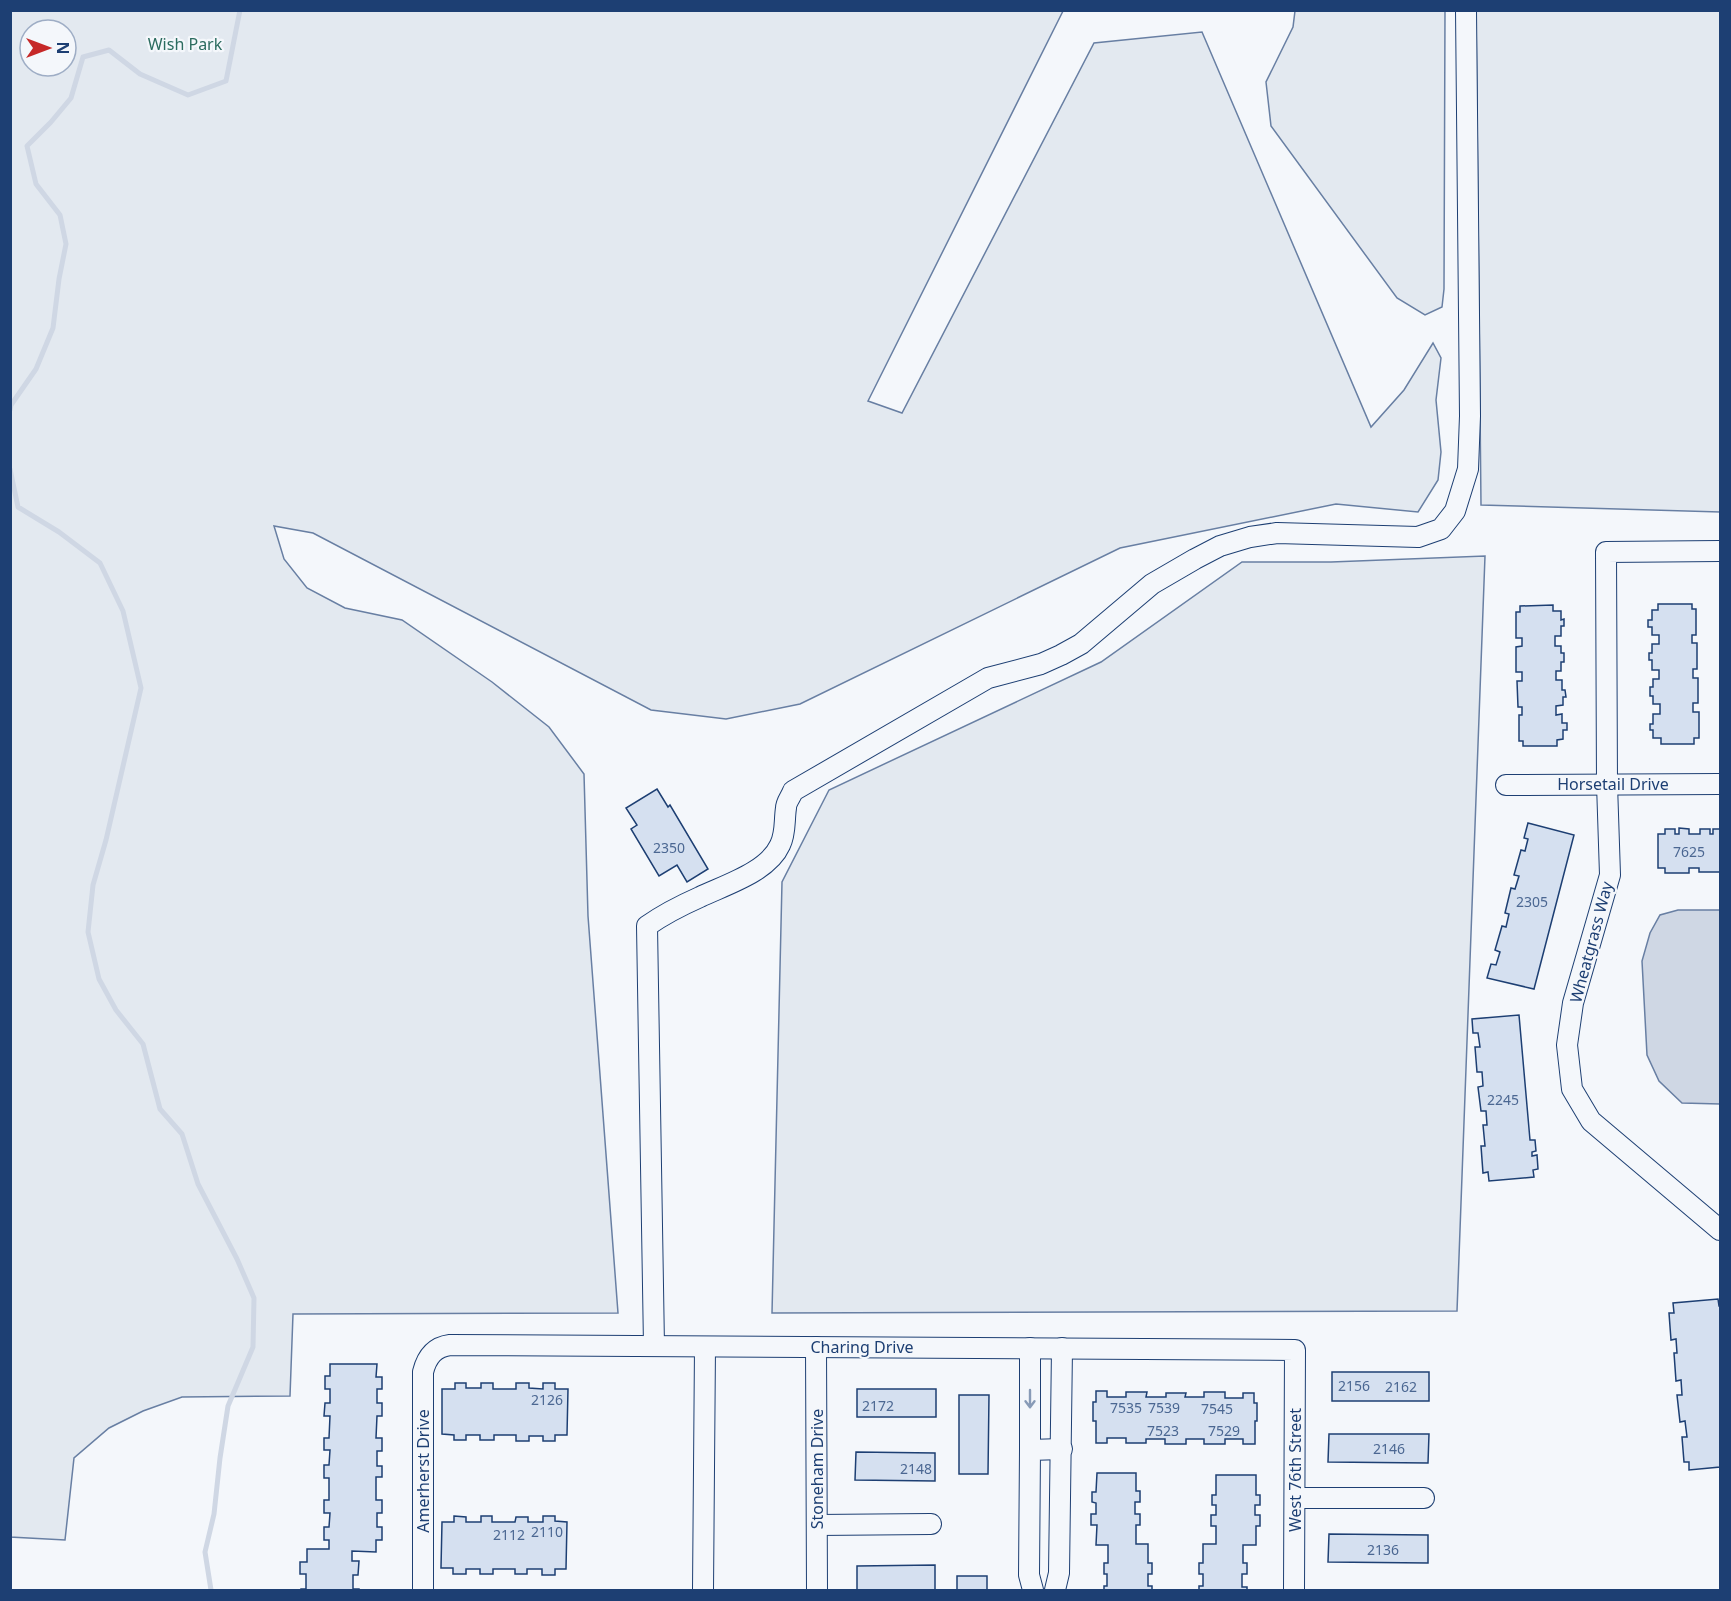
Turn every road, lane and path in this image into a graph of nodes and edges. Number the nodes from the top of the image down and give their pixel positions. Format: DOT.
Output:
graph roads {
  1 [pos="1466,10"];
  2 [pos="1720,551"];
  3 [pos="1607,784"];
  4 [pos="1720,784"];
  5 [pos="1506,785"];
  6 [pos="1720,1230"];
  7 [pos="654,1346"];
  8 [pos="705,1347"];
  9 [pos="816,1347"];
  10 [pos="1030,1348"];
  11 [pos="1062,1348"];
  12 [pos="1295,1350"];
  13 [pos="432,1353"];
  14 [pos="1062,1449"];
  15 [pos="1030,1450"];
  16 [pos="1295,1498"];
  17 [pos="1424,1498"];
  18 [pos="931,1524"];
  19 [pos="818,1525"];
  20 [pos="423,1590"];
  21 [pos="703,1590"];
  22 [pos="817,1590"];
  23 [pos="1033,1590"];
  24 [pos="1055,1590"];
  25 [pos="1294,1590"];
  1 -- 7 [label="street"];
  2 -- 3 [label="street, Wheatgrass Way"];
  3 -- 4 [label="street, Horsetail Drive"];
  3 -- 5 [label="street, Horsetail Drive"];
  3 -- 6 [label="street, Wheatgrass Way"];
  7 -- 8 [label="street, Charing Drive"];
  7 -- 13 [label="street, Charing Drive"];
  8 -- 9 [label="street, Charing Drive"];
  8 -- 21 [label="street"];
  9 -- 10 [label="street, Charing Drive"];
  9 -- 19 [label="street, Stoneham Drive"];
  10 -- 11 [label="street, Charing Drive"];
  10 -- 15 [label="street, one-way"];
  11 -- 12 [label="street, Charing Drive"];
  11 -- 14 [label="street"];
  12 -- 16 [label="street, West 76th Street"];
  13 -- 20 [label="street, Amerherst Drive"];
  14 -- 15 [label="street"];
  14 -- 24 [label="street"];
  15 -- 23 [label="street"];
  16 -- 17 [label="street"];
  16 -- 25 [label="street, West 76th Street"];
  18 -- 19 [label="street"];
  19 -- 22 [label="street, Stoneham Drive"];
}
